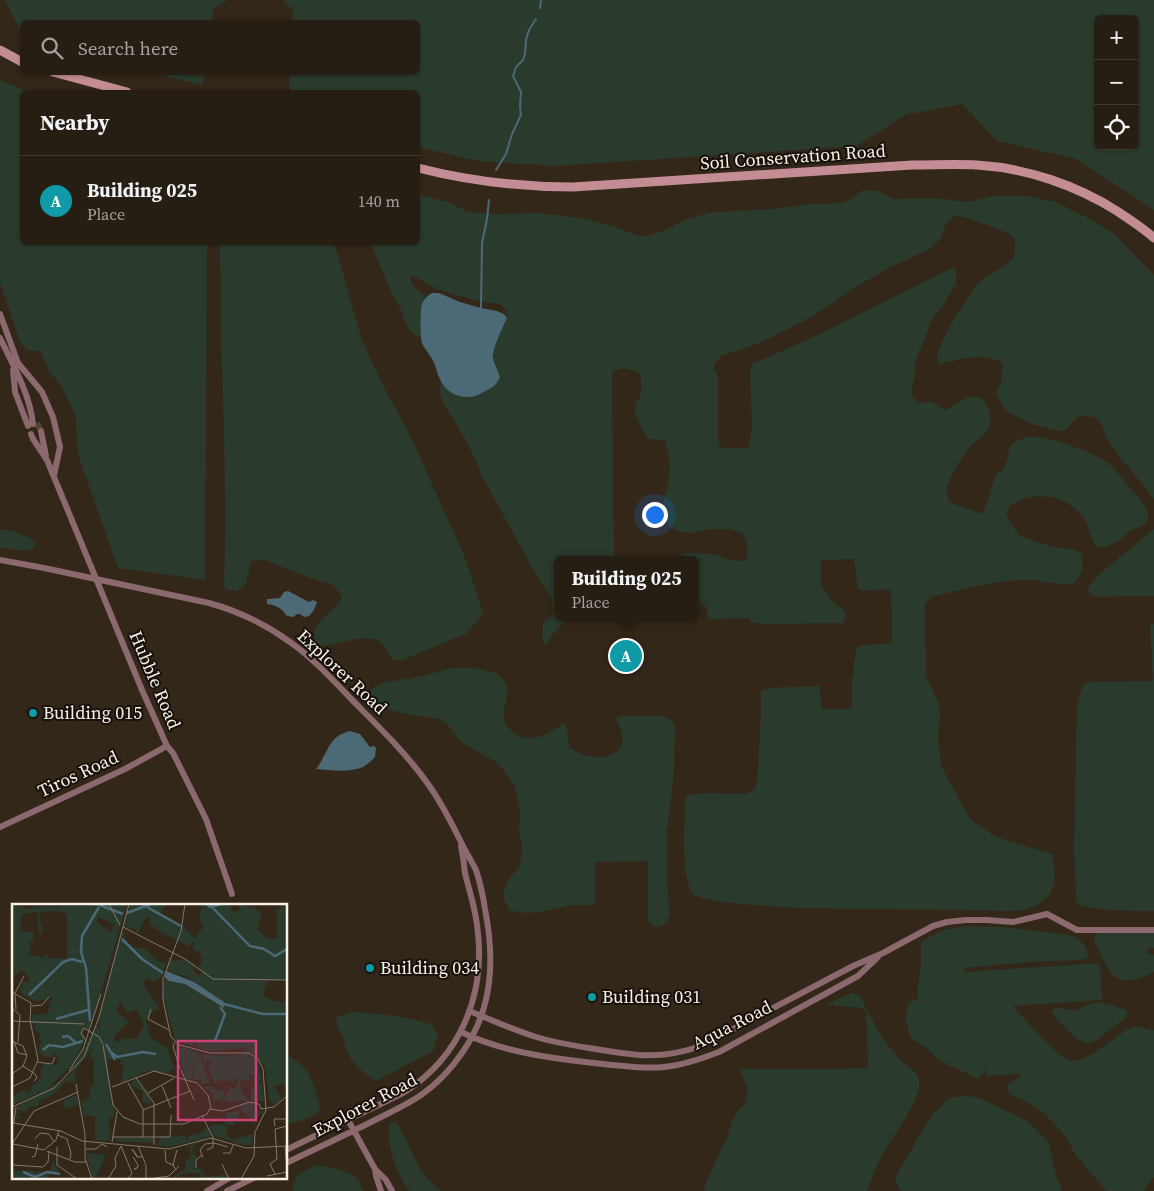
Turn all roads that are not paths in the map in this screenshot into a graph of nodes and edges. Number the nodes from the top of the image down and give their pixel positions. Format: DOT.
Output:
graph roads {
  1 [pos="0,50"];
  2 [pos="20,61"];
  3 [pos="64,75"];
  4 [pos="120,90"];
  5 [pos="420,168"];
  6 [pos="1154,238"];
  7 [pos="0,314"];
  8 [pos="0,338"];
  9 [pos="12,364"];
  10 [pos="47,460"];
  11 [pos="54,476"];
  12 [pos="0,560"];
  13 [pos="96,578"];
  14 [pos="167,746"];
  15 [pos="0,827"];
  16 [pos="460,840"];
  17 [pos="232,894"];
  18 [pos="1154,930"];
  19 [pos="883,953"];
  20 [pos="469,1011"];
  21 [pos="480,1015"];
  22 [pos="462,1032"];
  23 [pos="472,1037"];
  24 [pos="348,1120"];
  25 [pos="353,1131"];
  26 [pos="288,1149"];
  27 [pos="288,1162"];
  28 [pos="375,1169"];
  29 [pos="229,1178"];
  30 [pos="254,1178"];
  31 [pos="207,1191"];
  32 [pos="227,1191"];
  33 [pos="381,1191"];
  34 [pos="392,1191"];
  1 -- 2 [label="main road"];
  3 -- 4 [label="main road"];
  5 -- 6 [label="main road, Soil Conservation Road"];
  7 -- 11 [label="street"];
  8 -- 9 [label="street"];
  9 -- 9 [label="street"];
  10 -- 10 [label="street, Hubble Road"];
  10 -- 11 [label="street, Hubble Road"];
  11 -- 13 [label="street, Hubble Road"];
  12 -- 13 [label="street, Explorer Road"];
  13 -- 14 [label="street, Hubble Road"];
  13 -- 16 [label="street, Explorer Road"];
  14 -- 15 [label="street, Tiros Road"];
  14 -- 17 [label="street, Hubble Road"];
  16 -- 20 [label="street, Explorer Road"];
  16 -- 21 [label="street, Explorer Road"];
  18 -- 19 [label="street, Aqua Road"];
  19 -- 21 [label="street, Aqua Road"];
  19 -- 23 [label="street, Aqua Road"];
  20 -- 21 [label="street, Aqua Road"];
  20 -- 22 [label="street, Explorer Road"];
  21 -- 23 [label="street, Explorer Road"];
  22 -- 23 [label="street, Aqua Road"];
  22 -- 24 [label="street, Explorer Road"];
  23 -- 25 [label="street, Explorer Road"];
  24 -- 25 [label="street"];
  24 -- 26 [label="street, Explorer Road"];
  25 -- 27 [label="street, Explorer Road"];
  25 -- 28 [label="street"];
  28 -- 33 [label="street"];
  28 -- 34 [label="street"];
  29 -- 31 [label="street"];
  30 -- 32 [label="street"];
}
